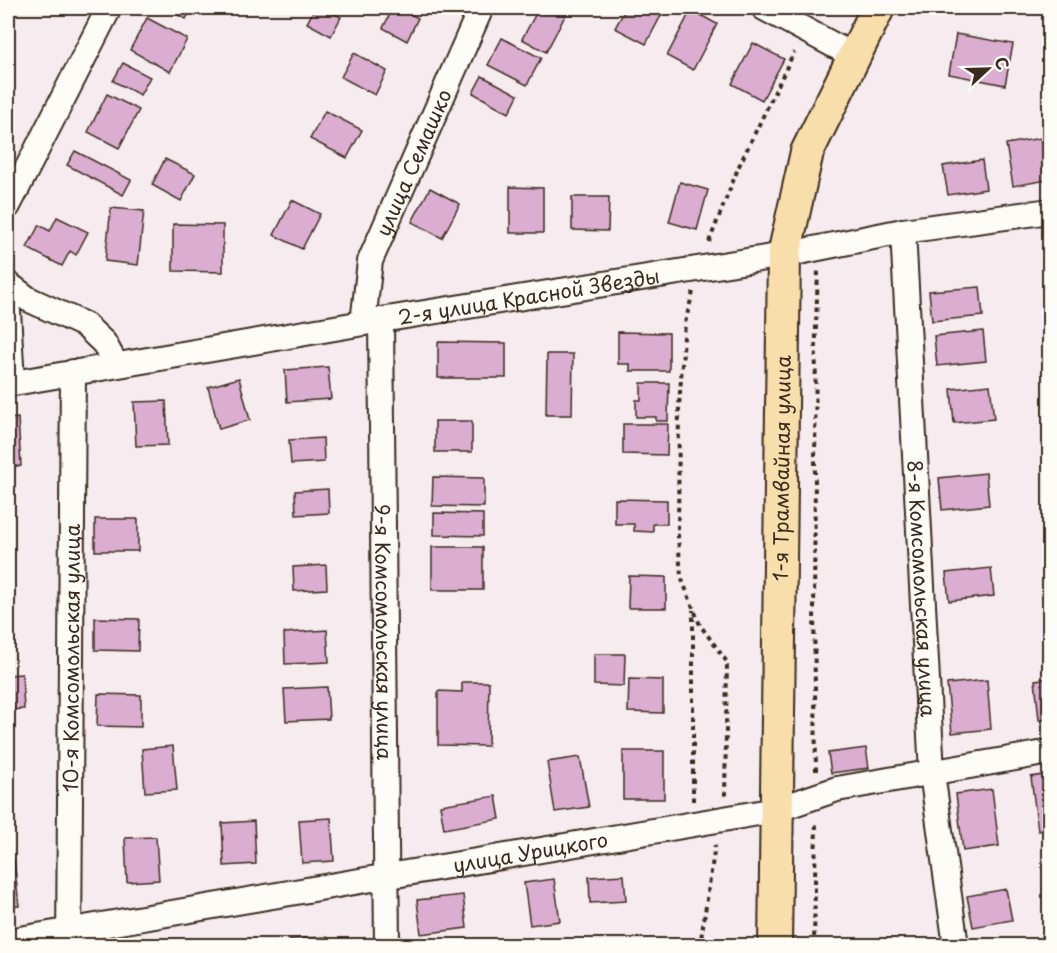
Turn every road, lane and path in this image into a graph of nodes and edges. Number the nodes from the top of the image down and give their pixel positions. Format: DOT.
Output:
graph roads {
  1 [pos="109,8"];
  2 [pos="481,8"];
  3 [pos="764,8"];
  4 [pos="878,8"];
  5 [pos="805,30"];
  6 [pos="854,56"];
  7 [pos="8,207"];
  8 [pos="1050,211"];
  9 [pos="903,231"];
  10 [pos="820,248"];
  11 [pos="784,255"];
  12 [pos="699,268"];
  13 [pos="8,284"];
  14 [pos="8,312"];
  15 [pos="372,321"];
  16 [pos="116,365"];
  17 [pos="73,372"];
  18 [pos="10,384"];
  19 [pos="693,606"];
  20 [pos="1050,752"];
  21 [pos="932,773"];
  22 [pos="816,796"];
  23 [pos="776,810"];
  24 [pos="720,814"];
  25 [pos="387,875"];
  26 [pos="69,938"];
  27 [pos="8,941"];
  28 [pos="387,945"];
  29 [pos="700,945"];
  30 [pos="775,945"];
  31 [pos="814,945"];
  32 [pos="956,945"];
  1 -- 7 [label="street"];
  2 -- 15 [label="street, улица Семашко"];
  3 -- 5 [label="street"];
  4 -- 6 [label="main road, 1-я Трамвайная улица"];
  5 -- 6 [label="street"];
  5 -- 12 [label="path"];
  6 -- 11 [label="main road, 1-я Трамвайная улица"];
  8 -- 9 [label="street, 2-я улица Красной Звезды"];
  9 -- 10 [label="street, 2-я улица Красной Звезды"];
  9 -- 21 [label="street, 8-я Комсомольская улица"];
  10 -- 11 [label="street, 2-я улица Красной Звезды"];
  10 -- 22 [label="path"];
  11 -- 12 [label="street, 2-я улица Красной Звезды"];
  11 -- 23 [label="main road, 1-я Трамвайная улица"];
  12 -- 15 [label="street, 2-я улица Красной Звезды"];
  12 -- 19 [label="path"];
  13 -- 16 [label="street"];
  14 -- 18 [label="street"];
  15 -- 16 [label="street, 2-я улица Красной Звезды"];
  15 -- 25 [label="street, 9-я Комсомольская улица"];
  16 -- 17 [label="street, 2-я улица Красной Звезды"];
  17 -- 18 [label="street, 2-я улица Красной Звезды"];
  17 -- 26 [label="street, 10-я Комсомольская улица"];
  19 -- 24 [label="path"];
  19 -- 24 [label="path"];
  20 -- 21 [label="street, улица Урицкого"];
  21 -- 22 [label="street, улица Урицкого"];
  21 -- 32 [label="street, 8-я Комсомольская улица"];
  22 -- 23 [label="street, улица Урицкого"];
  22 -- 31 [label="path"];
  23 -- 24 [label="street, улица Урицкого"];
  23 -- 30 [label="main road, 1-я Трамвайная улица"];
  24 -- 25 [label="street, улица Урицкого"];
  24 -- 29 [label="path"];
  25 -- 26 [label="street, улица Урицкого"];
  25 -- 28 [label="street, 9-я Комсомольская улица"];
  26 -- 27 [label="street, улица Урицкого"];
}
